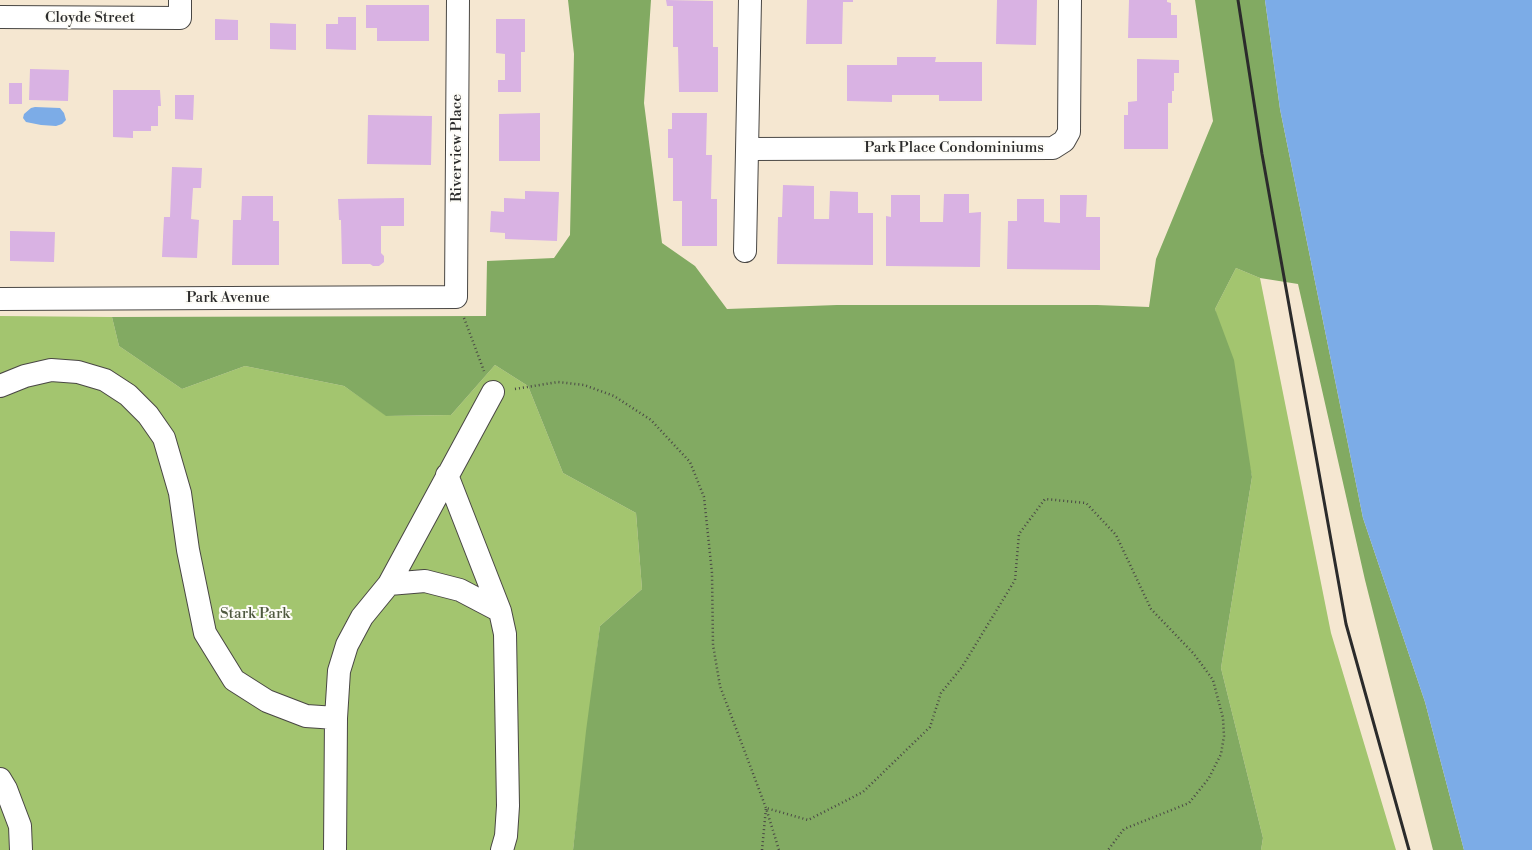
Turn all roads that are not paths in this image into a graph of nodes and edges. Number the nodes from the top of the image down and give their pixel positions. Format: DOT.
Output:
graph roads {
  1 [pos="458,0"];
  2 [pos="750,0"];
  3 [pos="1070,0"];
  4 [pos="180,9"];
  5 [pos="0,17"];
  6 [pos="748,149"];
  7 [pos="745,251"];
  8 [pos="456,297"];
  9 [pos="0,299"];
  10 [pos="0,386"];
  11 [pos="493,392"];
  12 [pos="447,475"];
  13 [pos="389,584"];
  14 [pos="500,611"];
  15 [pos="336,718"];
  16 [pos="0,779"];
  17 [pos="21,850"];
  18 [pos="336,850"];
  19 [pos="502,850"];
  1 -- 8 [label="street, Riverview Place"];
  2 -- 6 [label="street"];
  3 -- 6 [label="street, Park Place Condominiums"];
  4 -- 5 [label="street, Cloyde Street"];
  6 -- 7 [label="street"];
  8 -- 9 [label="street, Park Avenue"];
  10 -- 15 [label="street"];
  11 -- 12 [label="street"];
  12 -- 13 [label="street"];
  12 -- 14 [label="street"];
  13 -- 14 [label="street"];
  13 -- 15 [label="street"];
  14 -- 19 [label="street"];
  15 -- 18 [label="street"];
  16 -- 17 [label="street"];
}
